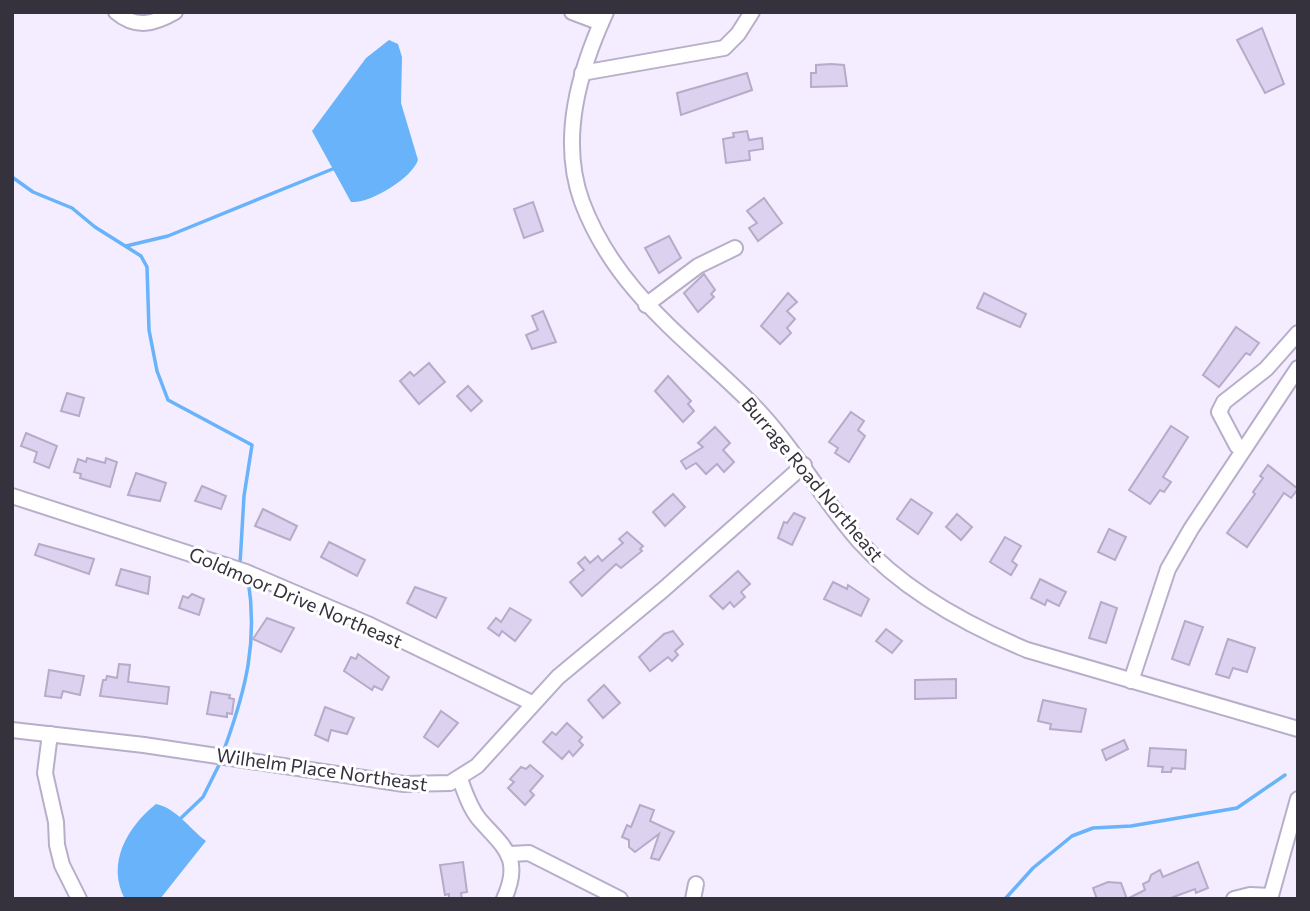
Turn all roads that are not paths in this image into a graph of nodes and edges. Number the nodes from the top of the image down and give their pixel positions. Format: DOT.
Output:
graph roads {
  1 [pos="116,12"];
  2 [pos="175,12"];
  3 [pos="572,12"];
  4 [pos="752,12"];
  5 [pos="603,17"];
  6 [pos="582,73"];
  7 [pos="735,248"];
  8 [pos="646,305"];
  9 [pos="1298,333"];
  10 [pos="1298,368"];
  11 [pos="1243,450"];
  12 [pos="804,465"];
  13 [pos="12,496"];
  14 [pos="1131,681"];
  15 [pos="532,703"];
  16 [pos="1298,729"];
  17 [pos="12,730"];
  18 [pos="50,734"];
  19 [pos="460,779"];
  20 [pos="1298,799"];
  21 [pos="510,854"];
  22 [pos="1270,897"];
  23 [pos="79,899"];
  24 [pos="504,899"];
  25 [pos="620,899"];
  26 [pos="1234,899"];
  1 -- 2 [label="street"];
  3 -- 5 [label="street"];
  4 -- 6 [label="street"];
  5 -- 6 [label="street, Burrage Road Northeast"];
  6 -- 8 [label="street, Burrage Road Northeast"];
  7 -- 8 [label="street"];
  8 -- 12 [label="street, Burrage Road Northeast"];
  9 -- 11 [label="street"];
  10 -- 11 [label="street"];
  11 -- 14 [label="street"];
  12 -- 14 [label="street, Burrage Road Northeast"];
  12 -- 15 [label="street"];
  13 -- 15 [label="street, Goldmoor Drive Northeast"];
  14 -- 16 [label="street, Burrage Road Northeast"];
  15 -- 19 [label="street"];
  17 -- 18 [label="street, Wilhelm Place Northeast"];
  18 -- 19 [label="street, Wilhelm Place Northeast"];
  18 -- 23 [label="street"];
  19 -- 21 [label="street"];
  20 -- 22 [label="street"];
  21 -- 24 [label="street"];
  21 -- 25 [label="street"];
  22 -- 26 [label="street"];
}
